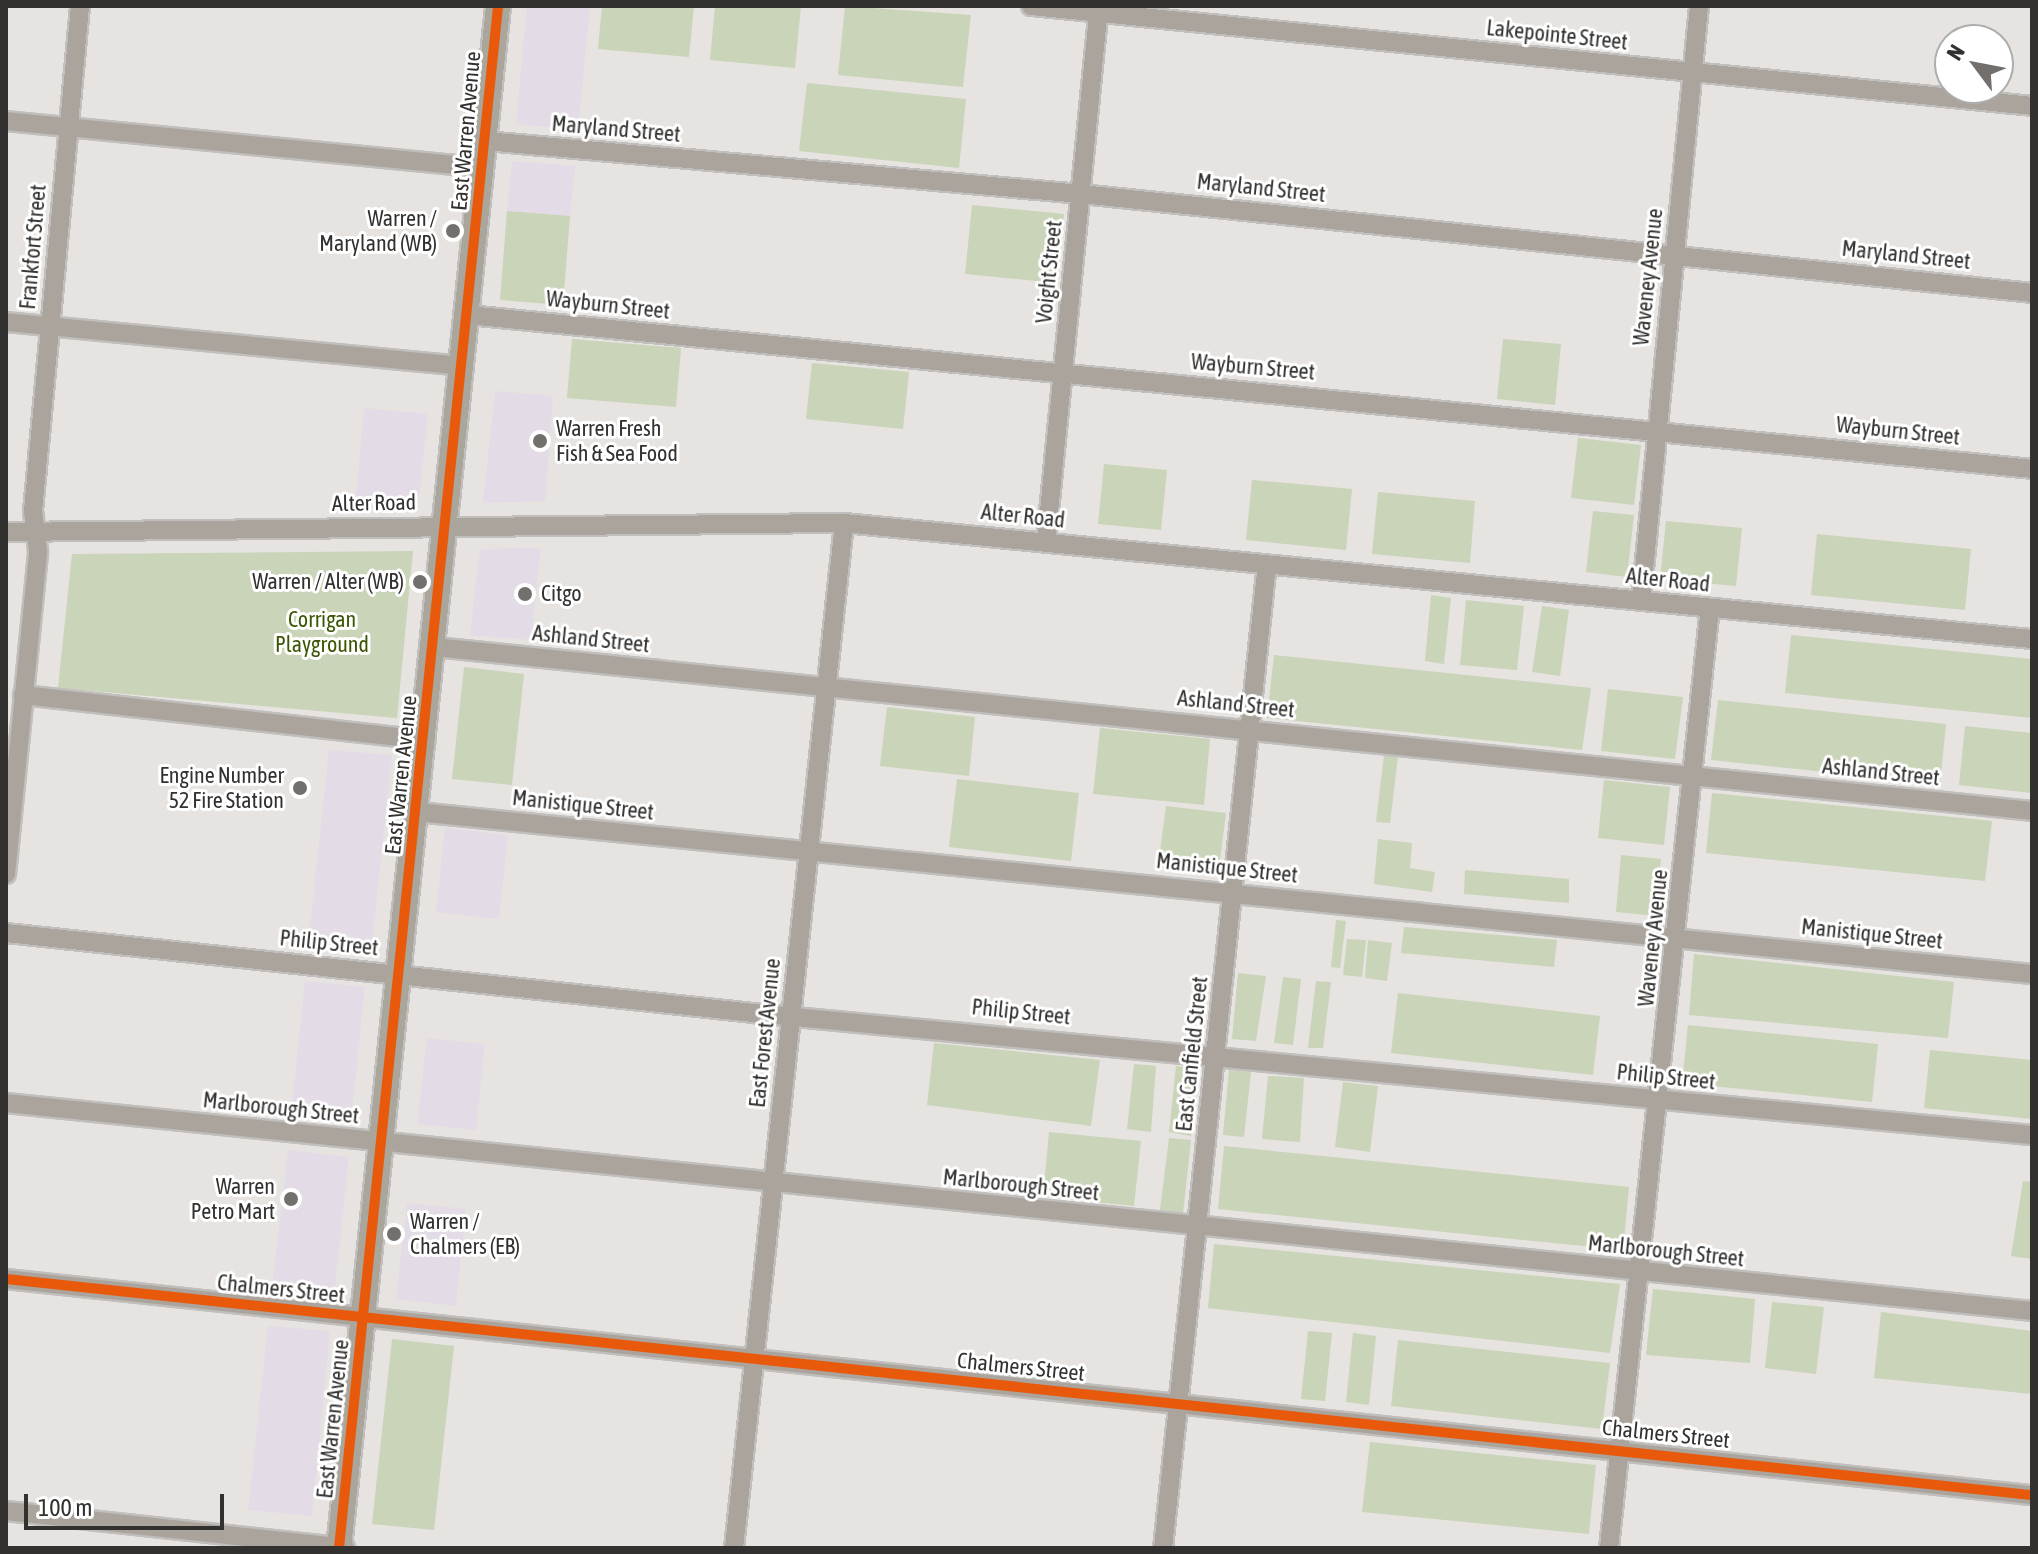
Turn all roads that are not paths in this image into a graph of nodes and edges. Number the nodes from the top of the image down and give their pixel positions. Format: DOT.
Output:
graph roads {
  1 [pos="80,6"];
  2 [pos="498,6"];
  3 [pos="1031,6"];
  4 [pos="1699,6"];
  5 [pos="1099,9"];
  6 [pos="1693,73"];
  7 [pos="2032,106"];
  8 [pos="6,121"];
  9 [pos="69,128"];
  10 [pos="485,141"];
  11 [pos="482,168"];
  12 [pos="1081,194"];
  13 [pos="1674,254"];
  14 [pos="2032,293"];
  15 [pos="468,315"];
  16 [pos="6,322"];
  17 [pos="50,327"];
  18 [pos="463,366"];
  19 [pos="1062,372"];
  20 [pos="1657,430"];
  21 [pos="2032,469"];
  22 [pos="844,523"];
  23 [pos="447,526"];
  24 [pos="6,532"];
  25 [pos="37,532"];
  26 [pos="1046,542"];
  27 [pos="1267,564"];
  28 [pos="1641,601"];
  29 [pos="1710,608"];
  30 [pos="2032,639"];
  31 [pos="435,647"];
  32 [pos="826,686"];
  33 [pos="23,695"];
  34 [pos="14,715"];
  35 [pos="1249,730"];
  36 [pos="425,740"];
  37 [pos="1693,777"];
  38 [pos="2032,811"];
  39 [pos="417,812"];
  40 [pos="808,853"];
  41 [pos="6,874"];
  42 [pos="1232,893"];
  43 [pos="6,933"];
  44 [pos="1677,938"];
  45 [pos="2032,974"];
  46 [pos="400,975"];
  47 [pos="791,1015"];
  48 [pos="1216,1055"];
  49 [pos="1659,1101"];
  50 [pos="6,1103"];
  51 [pos="2032,1135"];
  52 [pos="382,1143"];
  53 [pos="773,1185"];
  54 [pos="1198,1227"];
  55 [pos="1638,1272"];
  56 [pos="6,1279"];
  57 [pos="2032,1311"];
  58 [pos="364,1318"];
  59 [pos="754,1361"];
  60 [pos="1179,1403"];
  61 [pos="1620,1449"];
  62 [pos="2032,1495"];
  63 [pos="6,1511"];
  64 [pos="341,1548"];
  65 [pos="734,1548"];
  66 [pos="1163,1548"];
  67 [pos="1609,1548"];
  1 -- 9 [label="street, Frankfort Street"];
  2 -- 10 [label="main road, East Warren Avenue"];
  3 -- 5 [label="street, Lakepointe Street"];
  4 -- 6 [label="street, Waveney Avenue"];
  5 -- 6 [label="street, Lakepointe Street"];
  5 -- 12 [label="street, Voight Street"];
  6 -- 7 [label="street, Lakepointe Street"];
  6 -- 13 [label="street, Waveney Avenue"];
  8 -- 9 [label="street"];
  9 -- 11 [label="street"];
  9 -- 17 [label="street, Frankfort Street"];
  10 -- 11 [label="main road, East Warren Avenue"];
  10 -- 12 [label="street, Maryland Street"];
  11 -- 15 [label="main road, East Warren Avenue"];
  12 -- 13 [label="street, Maryland Street"];
  12 -- 19 [label="street, Voight Street"];
  13 -- 14 [label="street, Maryland Street"];
  13 -- 20 [label="street, Waveney Avenue"];
  15 -- 18 [label="main road, East Warren Avenue"];
  15 -- 19 [label="street, Wayburn Street"];
  16 -- 17 [label="street"];
  17 -- 18 [label="street"];
  17 -- 25 [label="street, Frankfort Street"];
  18 -- 23 [label="main road, East Warren Avenue"];
  19 -- 20 [label="street, Wayburn Street"];
  19 -- 26 [label="street, Voight Street"];
  20 -- 21 [label="street, Wayburn Street"];
  20 -- 28 [label="street, Waveney Avenue"];
  22 -- 23 [label="street, Alter Road"];
  22 -- 26 [label="street, Alter Road"];
  22 -- 32 [label="street, East Forest Avenue"];
  23 -- 25 [label="street, Alter Road"];
  23 -- 31 [label="main road, East Warren Avenue"];
  24 -- 25 [label="street, Alter Road"];
  25 -- 33 [label="street, Frankfort Street"];
  26 -- 27 [label="street, Alter Road"];
  27 -- 28 [label="street, Alter Road"];
  27 -- 35 [label="street, East Canfield Street"];
  28 -- 29 [label="street, Alter Road"];
  29 -- 30 [label="street, Alter Road"];
  29 -- 37 [label="street, Waveney Avenue"];
  31 -- 32 [label="street, Ashland Street"];
  31 -- 36 [label="main road, East Warren Avenue"];
  32 -- 35 [label="street, Ashland Street"];
  32 -- 40 [label="street, East Forest Avenue"];
  33 -- 34 [label="street, Frankfort Street"];
  33 -- 36 [label="street"];
  34 -- 41 [label="street, Frankfort Street"];
  35 -- 37 [label="street, Ashland Street"];
  35 -- 42 [label="street, East Canfield Street"];
  36 -- 39 [label="main road, East Warren Avenue"];
  37 -- 38 [label="street, Ashland Street"];
  37 -- 44 [label="street, Waveney Avenue"];
  39 -- 40 [label="street, Manistique Street"];
  39 -- 46 [label="main road, East Warren Avenue"];
  40 -- 42 [label="street, Manistique Street"];
  40 -- 47 [label="street, East Forest Avenue"];
  42 -- 44 [label="street, Manistique Street"];
  42 -- 48 [label="street, East Canfield Street"];
  43 -- 46 [label="street, Philip Street"];
  44 -- 45 [label="street, Manistique Street"];
  44 -- 49 [label="street, Waveney Avenue"];
  46 -- 47 [label="street, Philip Street"];
  46 -- 52 [label="main road, East Warren Avenue"];
  47 -- 48 [label="street, Philip Street"];
  47 -- 53 [label="street, East Forest Avenue"];
  48 -- 49 [label="street, Philip Street"];
  48 -- 54 [label="street, East Canfield Street"];
  49 -- 51 [label="street, Philip Street"];
  49 -- 55 [label="street, Waveney Avenue"];
  50 -- 52 [label="street, Marlborough Street"];
  52 -- 53 [label="street, Marlborough Street"];
  52 -- 58 [label="main road, East Warren Avenue"];
  53 -- 54 [label="street, Marlborough Street"];
  53 -- 59 [label="street, East Forest Avenue"];
  54 -- 55 [label="street, Marlborough Street"];
  54 -- 60 [label="street, East Canfield Street"];
  55 -- 57 [label="street, Marlborough Street"];
  55 -- 61 [label="street, Waveney Avenue"];
  56 -- 58 [label="street, Chalmers Street"];
  58 -- 59 [label="street, Chalmers Street"];
  58 -- 64 [label="main road, East Warren Avenue"];
  59 -- 60 [label="street, Chalmers Street"];
  59 -- 65 [label="street, East Forest Avenue"];
  60 -- 61 [label="street, Chalmers Street"];
  60 -- 66 [label="street, East Canfield Street"];
  61 -- 62 [label="street, Chalmers Street"];
  61 -- 67 [label="street"];
  63 -- 64 [label="street"];
}
